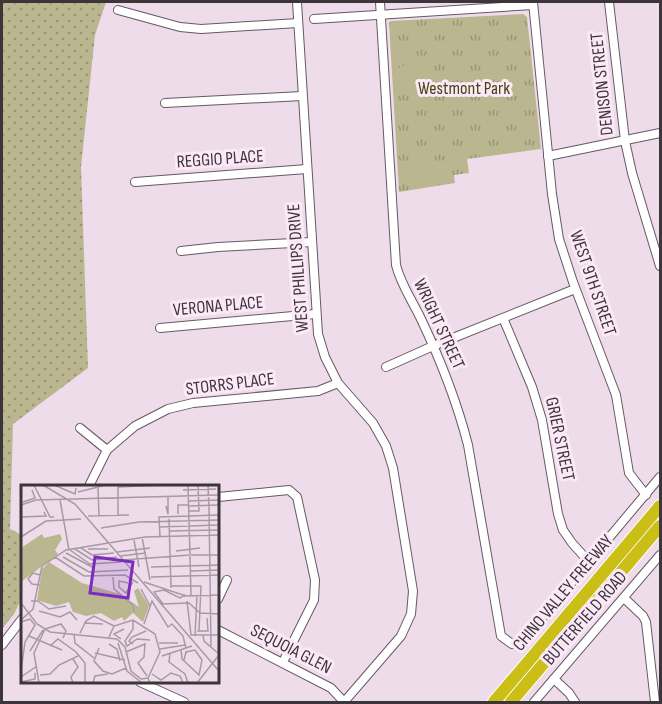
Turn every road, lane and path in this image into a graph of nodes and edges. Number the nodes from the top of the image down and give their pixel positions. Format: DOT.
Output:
graph roads {
  1 [pos="297,2"];
  2 [pos="380,2"];
  3 [pos="609,2"];
  4 [pos="533,3"];
  5 [pos="458,6"];
  6 [pos="118,10"];
  7 [pos="380,15"];
  8 [pos="314,19"];
  9 [pos="298,23"];
  10 [pos="302,96"];
  11 [pos="165,103"];
  12 [pos="660,133"];
  13 [pos="625,141"];
  14 [pos="548,156"];
  15 [pos="307,169"];
  16 [pos="135,182"];
  17 [pos="312,242"];
  18 [pos="181,251"];
  19 [pos="660,266"];
  20 [pos="575,289"];
  21 [pos="315,314"];
  22 [pos="503,318"];
  23 [pos="160,328"];
  24 [pos="433,346"];
  25 [pos="386,367"];
  26 [pos="338,383"];
  27 [pos="80,428"];
  28 [pos="107,450"];
  29 [pos="660,477"];
  30 [pos="89,485"];
  31 [pos="646,495"];
  32 [pos="219,497"];
  33 [pos="660,506"];
  34 [pos="660,526"];
  35 [pos="660,555"];
  36 [pos="590,563"];
  37 [pos="227,580"];
  38 [pos="219,597"];
  39 [pos="624,598"];
  40 [pos="21,620"];
  41 [pos="219,630"];
  42 [pos="517,643"];
  43 [pos="2,645"];
  44 [pos="283,662"];
  45 [pos="554,679"];
  46 [pos="143,683"];
  47 [pos="170,700"];
  48 [pos="184,702"];
  49 [pos="344,702"];
  50 [pos="494,702"];
  51 [pos="511,702"];
  52 [pos="534,702"];
  53 [pos="575,702"];
  54 [pos="654,702"];
  1 -- 9 [label="street, WEST PHILLIPS DRIVE"];
  2 -- 7 [label="street, WRIGHT STREET"];
  3 -- 13 [label="street, DENISON STREET"];
  4 -- 5 [label="street"];
  4 -- 14 [label="street, WEST 9TH STREET"];
  5 -- 7 [label="street"];
  6 -- 9 [label="street"];
  7 -- 8 [label="street"];
  7 -- 24 [label="street, WRIGHT STREET"];
  9 -- 10 [label="street, WEST PHILLIPS DRIVE"];
  10 -- 11 [label="street"];
  10 -- 15 [label="street, WEST PHILLIPS DRIVE"];
  12 -- 13 [label="street"];
  13 -- 14 [label="street"];
  13 -- 19 [label="street, DENISON STREET"];
  14 -- 20 [label="street, WEST 9TH STREET"];
  15 -- 16 [label="street, REGGIO PLACE"];
  15 -- 17 [label="street, WEST PHILLIPS DRIVE"];
  17 -- 18 [label="street"];
  17 -- 21 [label="street, WEST PHILLIPS DRIVE"];
  20 -- 22 [label="street"];
  20 -- 31 [label="street, WEST 9TH STREET"];
  21 -- 23 [label="street, VERONA PLACE"];
  21 -- 26 [label="street, WEST PHILLIPS DRIVE"];
  22 -- 24 [label="street"];
  22 -- 36 [label="street, GRIER STREET"];
  24 -- 25 [label="street"];
  24 -- 42 [label="street, WRIGHT STREET"];
  26 -- 28 [label="street, STORRS PLACE"];
  26 -- 49 [label="street, WEST PHILLIPS DRIVE"];
  27 -- 28 [label="street"];
  28 -- 30 [label="street, STORRS PLACE"];
  29 -- 31 [label="street, BUTTERFIELD ROAD"];
  31 -- 36 [label="street, BUTTERFIELD ROAD"];
  32 -- 44 [label="street"];
  33 -- 50 [label="highway, CHINO VALLEY FREEWAY"];
  34 -- 51 [label="highway, CHINO VALLEY FREEWAY"];
  35 -- 39 [label="street, BUTTERFIELD ROAD"];
  36 -- 42 [label="street, BUTTERFIELD ROAD"];
  37 -- 38 [label="street"];
  39 -- 45 [label="street, BUTTERFIELD ROAD"];
  39 -- 54 [label="street"];
  40 -- 43 [label="street"];
  41 -- 44 [label="street, SEQUOIA GLEN"];
  44 -- 49 [label="street, SEQUOIA GLEN"];
  45 -- 52 [label="street, BUTTERFIELD ROAD"];
  45 -- 53 [label="street"];
  46 -- 47 [label="street"];
  47 -- 48 [label="street"];
}
